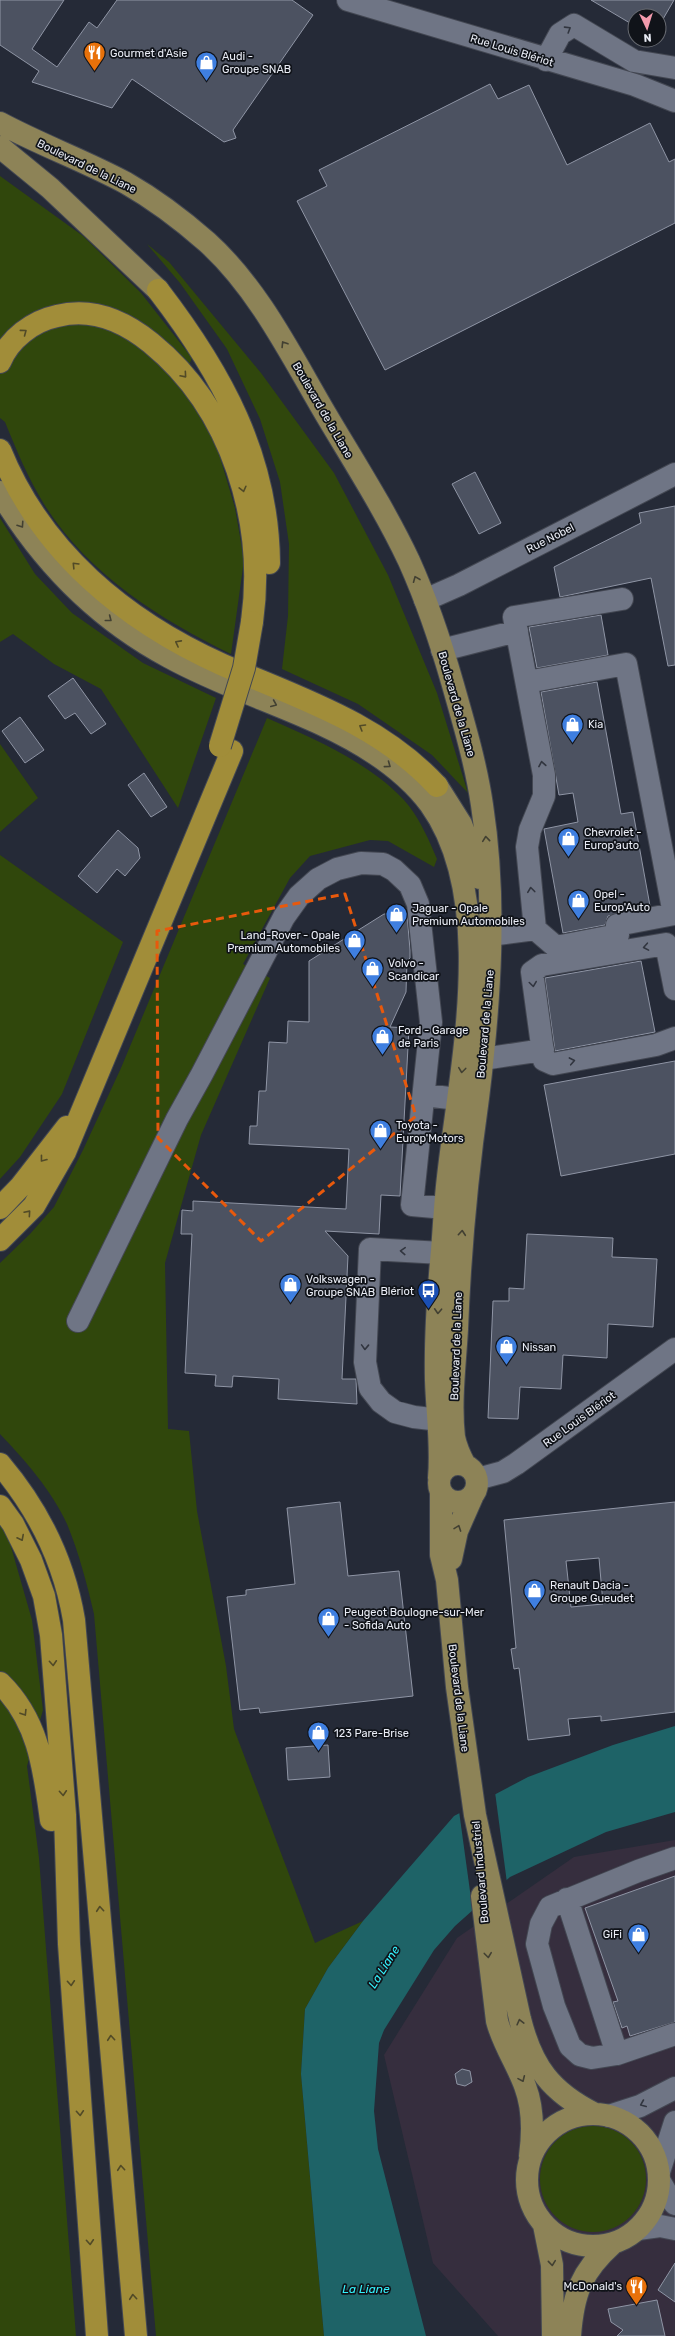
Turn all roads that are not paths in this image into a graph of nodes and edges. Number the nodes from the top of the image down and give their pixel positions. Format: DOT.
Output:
graph roads {
  1 [pos="348,0"];
  2 [pos="620,52"];
  3 [pos="546,60"];
  4 [pos="675,68"];
  5 [pos="612,79"];
  6 [pos="675,100"];
  7 [pos="0,123"];
  8 [pos="0,147"];
  9 [pos="0,162"];
  10 [pos="108,243"];
  11 [pos="158,290"];
  12 [pos="0,362"];
  13 [pos="0,450"];
  14 [pos="675,474"];
  15 [pos="0,492"];
  16 [pos="622,599"];
  17 [pos="425,600"];
  18 [pos="259,625"];
  19 [pos="517,631"];
  20 [pos="442,650"];
  21 [pos="527,682"];
  22 [pos="437,786"];
  23 [pos="535,929"];
  24 [pos="490,931"];
  25 [pos="675,989"];
  26 [pos="675,1038"];
  27 [pos="543,1050"];
  28 [pos="483,1058"];
  29 [pos="89,1092"];
  30 [pos="424,1096"];
  31 [pos="467,1105"];
  32 [pos="0,1208"];
  33 [pos="445,1208"];
  34 [pos="0,1240"];
  35 [pos="442,1253"];
  36 [pos="460,1267"];
  37 [pos="78,1320"];
  38 [pos="675,1349"];
  39 [pos="440,1420"];
  40 [pos="0,1464"];
  41 [pos="472,1480"];
  42 [pos="440,1485"];
  43 [pos="0,1506"];
  44 [pos="447,1580"];
  45 [pos="0,1683"];
  46 [pos="474,1809"];
  47 [pos="675,1858"];
  48 [pos="567,1898"];
  49 [pos="490,1912"];
  50 [pos="69,1944"];
  51 [pos="675,2034"];
  52 [pos="617,2054"];
  53 [pos="675,2088"];
  54 [pos="602,2115"];
  55 [pos="675,2122"];
  56 [pos="529,2160"];
  57 [pos="659,2176"];
  58 [pos="675,2204"];
  59 [pos="544,2225"];
  60 [pos="638,2229"];
  61 [pos="675,2229"];
  62 [pos="612,2244"];
  63 [pos="97,2336"];
  64 [pos="136,2336"];
  65 [pos="553,2336"];
  66 [pos="570,2336"];
  1 -- 3 [label="street, Rue Louis Blériot"];
  3 -- 2 [label="street, one-way"];
  2 -- 4 [label="street"];
  2 -- 5 [label="street"];
  3 -- 5 [label="street, Rue Louis Blériot"];
  5 -- 6 [label="street, Rue Louis Blériot"];
  17 -- 7 [label="main road, Boulevard de la Liane, one-way"];
  8 -- 10 [label="main road"];
  9 -- 10 [label="main road"];
  10 -- 11 [label="main road"];
  11 -- 18 [label="highway"];
  12 -- 18 [label="highway, one-way"];
  22 -- 13 [label="highway, one-way"];
  14 -- 17 [label="street, Rue Nobel"];
  15 -- 31 [label="main road, Boulevard de la Liane, one-way"];
  16 -- 19 [label="street"];
  17 -- 20 [label="main road, Boulevard de la Liane"];
  18 -- 29 [label="highway"];
  19 -- 20 [label="street"];
  19 -- 21 [label="street"];
  24 -- 20 [label="main road, Boulevard de la Liane, one-way"];
  23 -- 21 [label="street, one-way"];
  21 -- 23 [label="street"];
  22 -- 24 [label="main road"];
  23 -- 24 [label="street"];
  24 -- 28 [label="main road, Boulevard de la Liane"];
  25 -- 27 [label="street, one-way"];
  27 -- 26 [label="street, one-way"];
  27 -- 28 [label="street"];
  28 -- 31 [label="main road, Boulevard de la Liane"];
  29 -- 32 [label="highway, one-way"];
  34 -- 29 [label="highway, one-way"];
  30 -- 31 [label="street"];
  30 -- 33 [label="street"];
  30 -- 37 [label="street"];
  31 -- 33 [label="main road, Boulevard de la Liane"];
  36 -- 31 [label="main road, Boulevard de la Liane, one-way"];
  33 -- 35 [label="main road, Boulevard de la Liane"];
  35 -- 36 [label="street"];
  35 -- 39 [label="main road, Boulevard de la Liane, one-way"];
  35 -- 39 [label="street, one-way"];
  36 -- 41 [label="main road, Boulevard de la Liane"];
  38 -- 41 [label="street, Rue Louis Blériot"];
  39 -- 42 [label="main road, Boulevard de la Liane"];
  64 -- 40 [label="highway, one-way"];
  41 -- 42 [label="main road"];
  41 -- 42 [label="main road"];
  44 -- 41 [label="main road, Boulevard de la Liane, one-way"];
  42 -- 44 [label="main road, Boulevard de la Liane"];
  43 -- 50 [label="highway, one-way"];
  44 -- 46 [label="main road, Boulevard de la Liane"];
  45 -- 50 [label="highway, one-way"];
  46 -- 49 [label="main road, Boulevard Industriel"];
  47 -- 48 [label="street"];
  48 -- 52 [label="street"];
  48 -- 52 [label="street"];
  54 -- 49 [label="main road, Boulevard Industriel, one-way"];
  49 -- 56 [label="main road, Boulevard Industriel, one-way"];
  50 -- 63 [label="highway, one-way"];
  51 -- 52 [label="street"];
  53 -- 54 [label="street, one-way"];
  54 -- 56 [label="main road"];
  54 -- 57 [label="main road"];
  55 -- 57 [label="street"];
  56 -- 59 [label="main road"];
  57 -- 58 [label="street"];
  57 -- 60 [label="main road"];
  59 -- 62 [label="main road"];
  59 -- 65 [label="main road, one-way"];
  60 -- 61 [label="street"];
  60 -- 62 [label="main road"];
  62 -- 66 [label="main road"];
}
